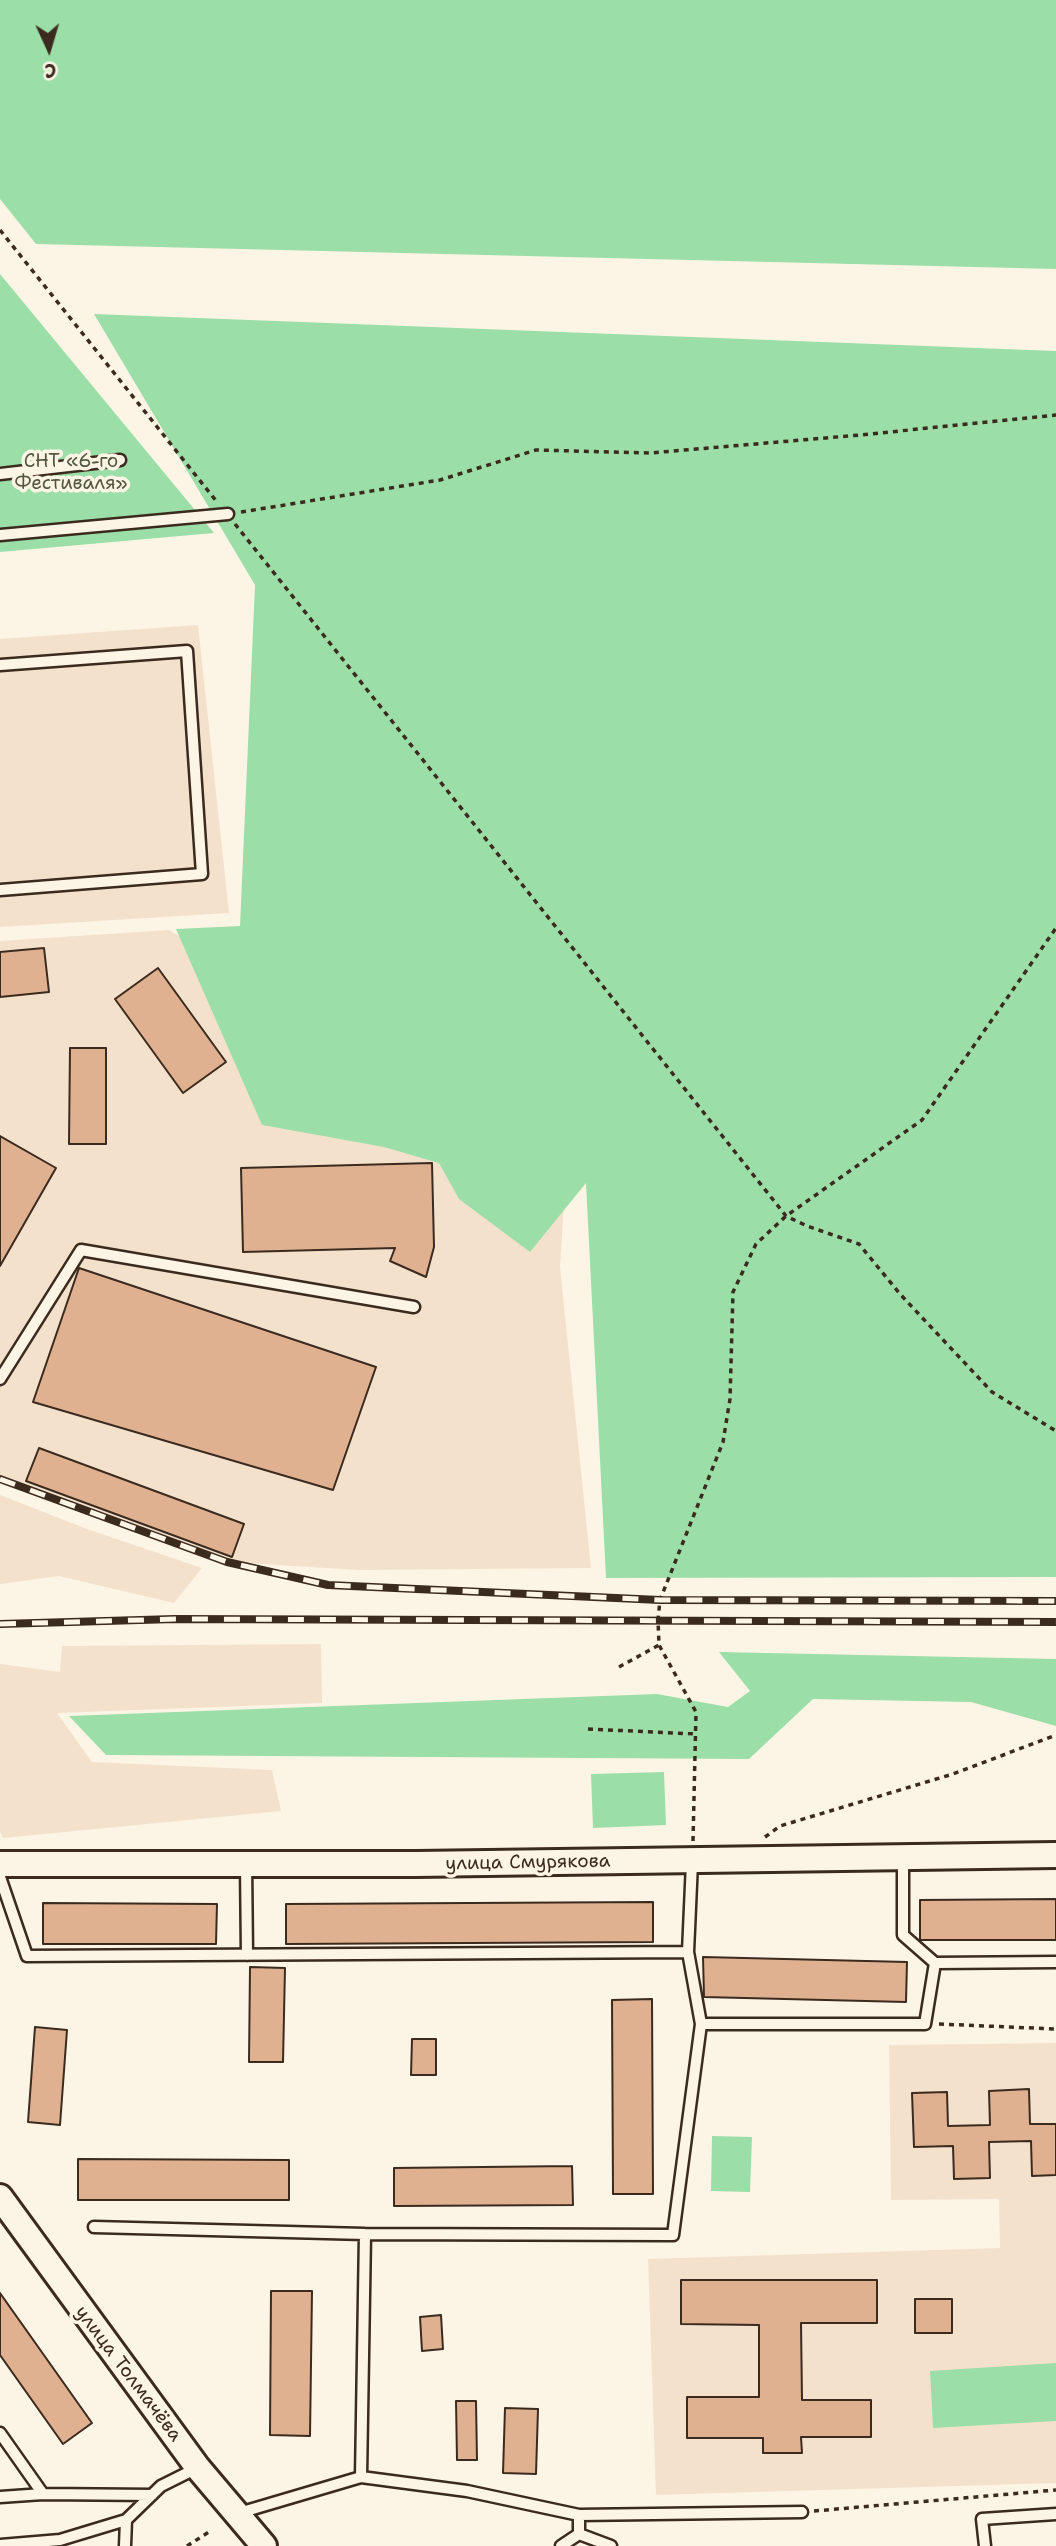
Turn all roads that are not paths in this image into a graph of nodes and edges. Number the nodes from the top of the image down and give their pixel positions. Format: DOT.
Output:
graph roads {
  1 [pos="120,460"];
  2 [pos="0,474"];
  3 [pos="228,514"];
  4 [pos="0,535"];
  5 [pos="0,665"];
  6 [pos="0,891"];
  7 [pos="414,1307"];
  8 [pos="0,1379"];
  9 [pos="1056,1856"];
  10 [pos="904,1858"];
  11 [pos="692,1861"];
  12 [pos="0,1864"];
  13 [pos="246,1864"];
  14 [pos="0,1877"];
  15 [pos="688,1952"];
  16 [pos="247,1955"];
  17 [pos="1056,1962"];
  18 [pos="935,1963"];
  19 [pos="701,2024"];
  20 [pos="0,2197"];
  21 [pos="94,2227"];
  22 [pos="365,2234"];
  23 [pos="0,2433"];
  24 [pos="198,2468"];
  25 [pos="361,2477"];
  26 [pos="43,2494"];
  27 [pos="152,2494"];
  28 [pos="0,2497"];
  29 [pos="802,2512"];
  30 [pos="235,2514"];
  31 [pos="1056,2514"];
  32 [pos="579,2515"];
  33 [pos="126,2521"];
  34 [pos="579,2534"];
  35 [pos="56,2543"];
  36 [pos="0,2545"];
  37 [pos="125,2546"];
  38 [pos="264,2546"];
  39 [pos="561,2546"];
  40 [pos="611,2546"];
  41 [pos="985,2546"];
  1 -- 2 [label="lane"];
  3 -- 4 [label="lane"];
  5 -- 6 [label="lane"];
  7 -- 8 [label="lane"];
  9 -- 10 [label="street, улица Смурякова"];
  10 -- 11 [label="street, улица Смурякова"];
  10 -- 18 [label="lane"];
  11 -- 13 [label="street, улица Смурякова"];
  11 -- 15 [label="lane"];
  12 -- 13 [label="street, улица Смурякова"];
  13 -- 16 [label="lane"];
  14 -- 16 [label="lane"];
  15 -- 16 [label="lane"];
  15 -- 19 [label="lane"];
  17 -- 18 [label="lane"];
  18 -- 19 [label="lane"];
  19 -- 22 [label="lane"];
  20 -- 24 [label="street, улица Толмачёва"];
  21 -- 22 [label="lane"];
  22 -- 25 [label="lane"];
  23 -- 26 [label="lane"];
  24 -- 27 [label="lane"];
  24 -- 30 [label="street, улица Толмачёва"];
  25 -- 30 [label="lane"];
  25 -- 32 [label="lane"];
  26 -- 27 [label="lane"];
  26 -- 28 [label="lane"];
  27 -- 33 [label="lane"];
  29 -- 32 [label="lane"];
  30 -- 38 [label="street, улица Толмачёва"];
  31 -- 41 [label="lane"];
  32 -- 34 [label="lane"];
  33 -- 35 [label="lane"];
  33 -- 37 [label="lane"];
  34 -- 39 [label="lane"];
  34 -- 40 [label="lane"];
  35 -- 36 [label="lane"];
}
